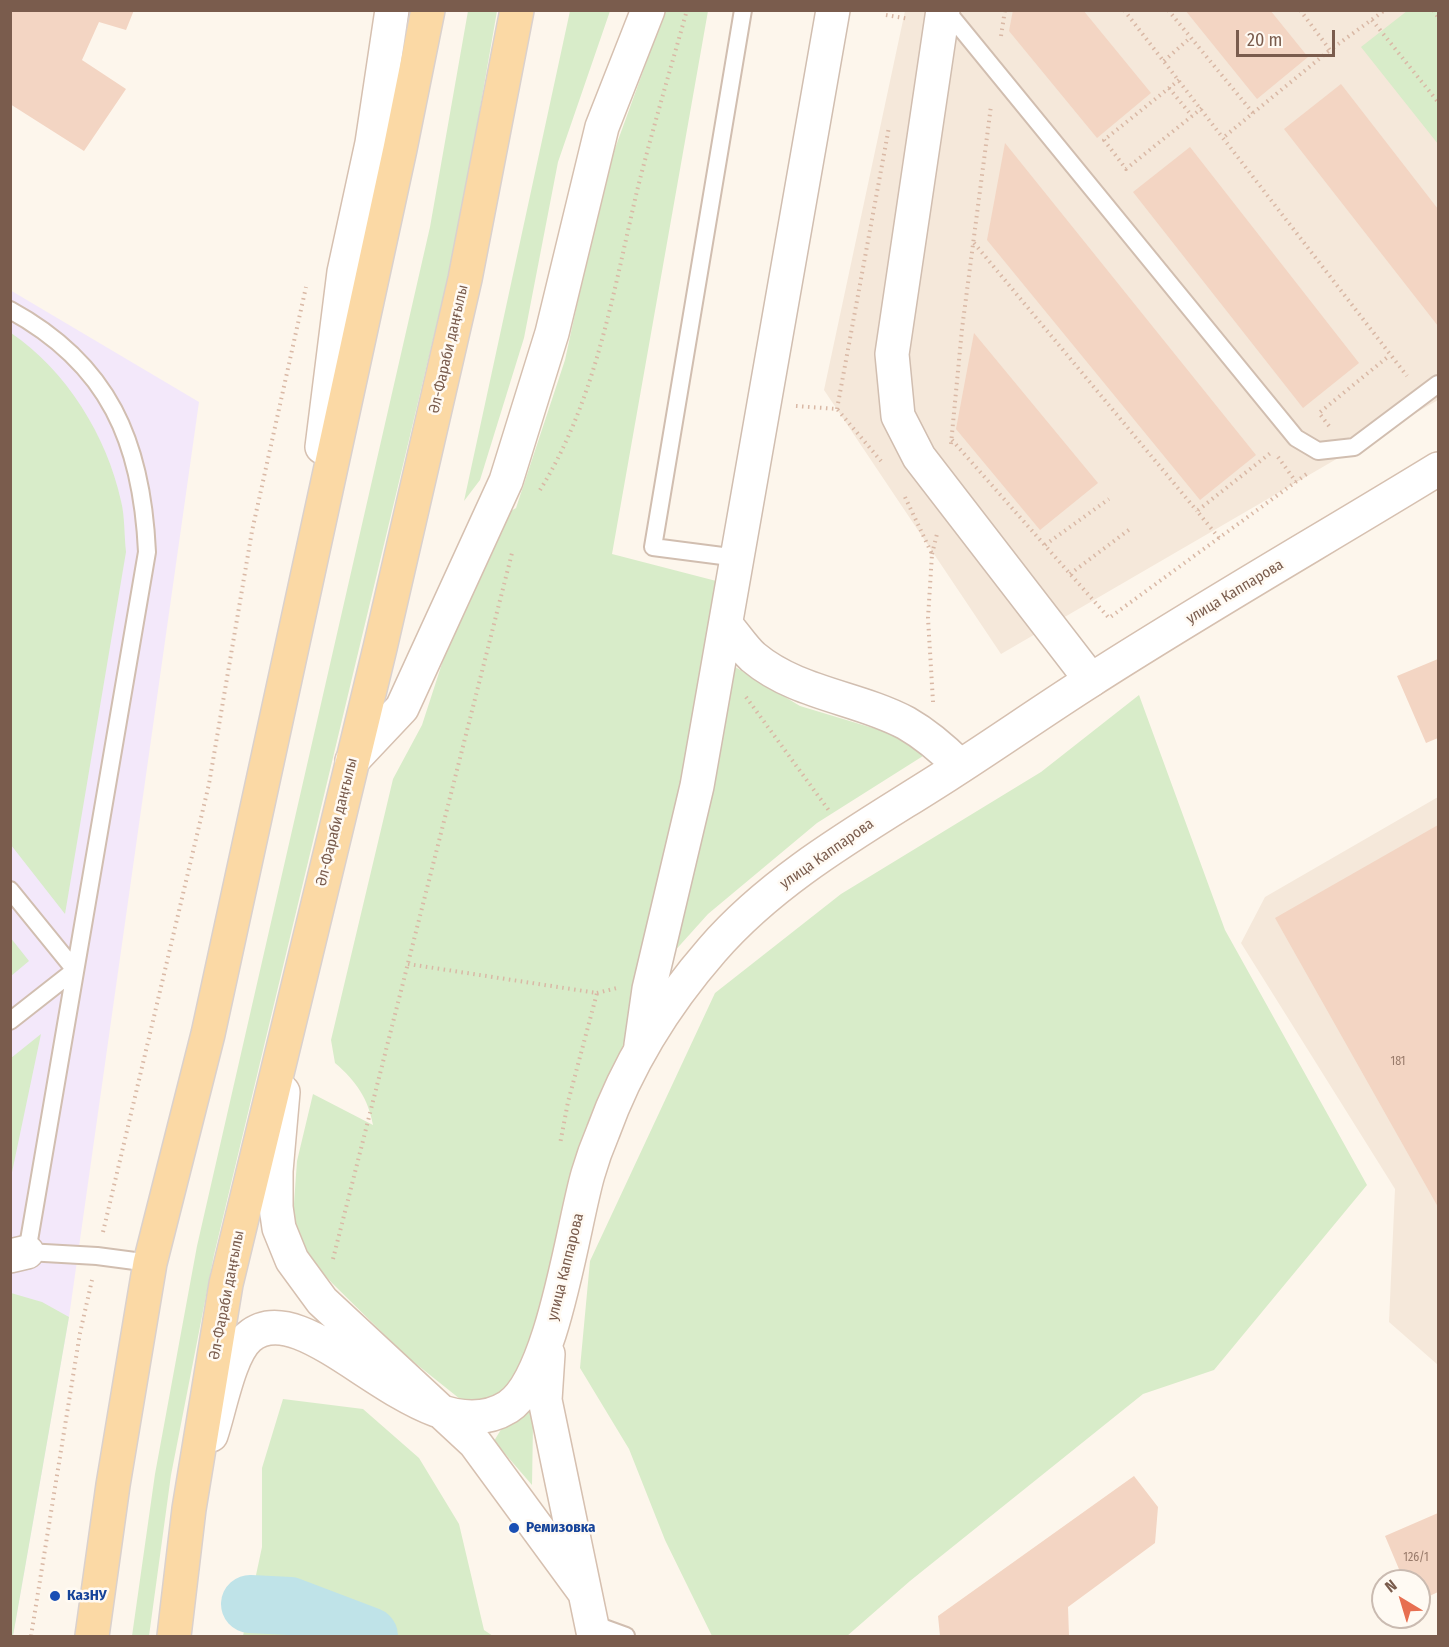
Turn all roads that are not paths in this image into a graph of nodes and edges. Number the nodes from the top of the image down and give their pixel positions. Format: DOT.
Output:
graph roads {
  1 [pos="392,10"];
  2 [pos="428,10"];
  3 [pos="517,10"];
  4 [pos="648,10"];
  5 [pos="743,10"];
  6 [pos="833,10"];
  7 [pos="945,10"];
  8 [pos="10,310"];
  9 [pos="1438,384"];
  10 [pos="1438,469"];
  11 [pos="738,558"];
  12 [pos="305,589"];
  13 [pos="726,625"];
  14 [pos="1091,680"];
  15 [pos="352,761"];
  16 [pos="960,766"];
  17 [pos="10,890"];
  18 [pos="75,970"];
  19 [pos="290,1020"];
  20 [pos="10,1021"];
  21 [pos="641,1045"];
  22 [pos="19,1254"];
  23 [pos="150,1263"];
  24 [pos="549,1334"];
  25 [pos="508,1406"];
  26 [pos="444,1414"];
  27 [pos="479,1449"];
  28 [pos="189,1509"];
  29 [pos="585,1593"];
  30 [pos="593,1630"];
  31 [pos="92,1636"];
  32 [pos="174,1636"];
  33 [pos="626,1636"];
  1 -- 12 [label="street"];
  2 -- 12 [label="main road"];
  3 -- 15 [label="main road, Әл-Фараби даңғылы"];
  4 -- 15 [label="street"];
  5 -- 11 [label="lane"];
  6 -- 11 [label="street"];
  7 -- 9 [label="lane"];
  7 -- 14 [label="street"];
  8 -- 18 [label="lane"];
  10 -- 14 [label="street, улица Каппарова"];
  11 -- 13 [label="street"];
  12 -- 23 [label="main road"];
  13 -- 16 [label="street"];
  13 -- 21 [label="street"];
  14 -- 16 [label="street, улица Каппарова"];
  15 -- 19 [label="main road, Әл-Фараби даңғылы"];
  16 -- 21 [label="street, улица Каппарова"];
  17 -- 18 [label="lane"];
  18 -- 20 [label="lane"];
  18 -- 22 [label="lane"];
  19 -- 26 [label="street"];
  19 -- 28 [label="main road, Әл-Фараби даңғылы"];
  21 -- 24 [label="street, улица Каппарова"];
  22 -- 23 [label="lane"];
  23 -- 31 [label="main road"];
  24 -- 25 [label="street, улица Каппарова"];
  24 -- 29 [label="street"];
  25 -- 26 [label="street"];
  25 -- 27 [label="street, улица Каппарова"];
  26 -- 27 [label="street"];
  26 -- 28 [label="street"];
  27 -- 29 [label="street"];
  28 -- 32 [label="main road, Әл-Фараби даңғылы"];
  29 -- 30 [label="street"];
  30 -- 33 [label="lane"];
}
